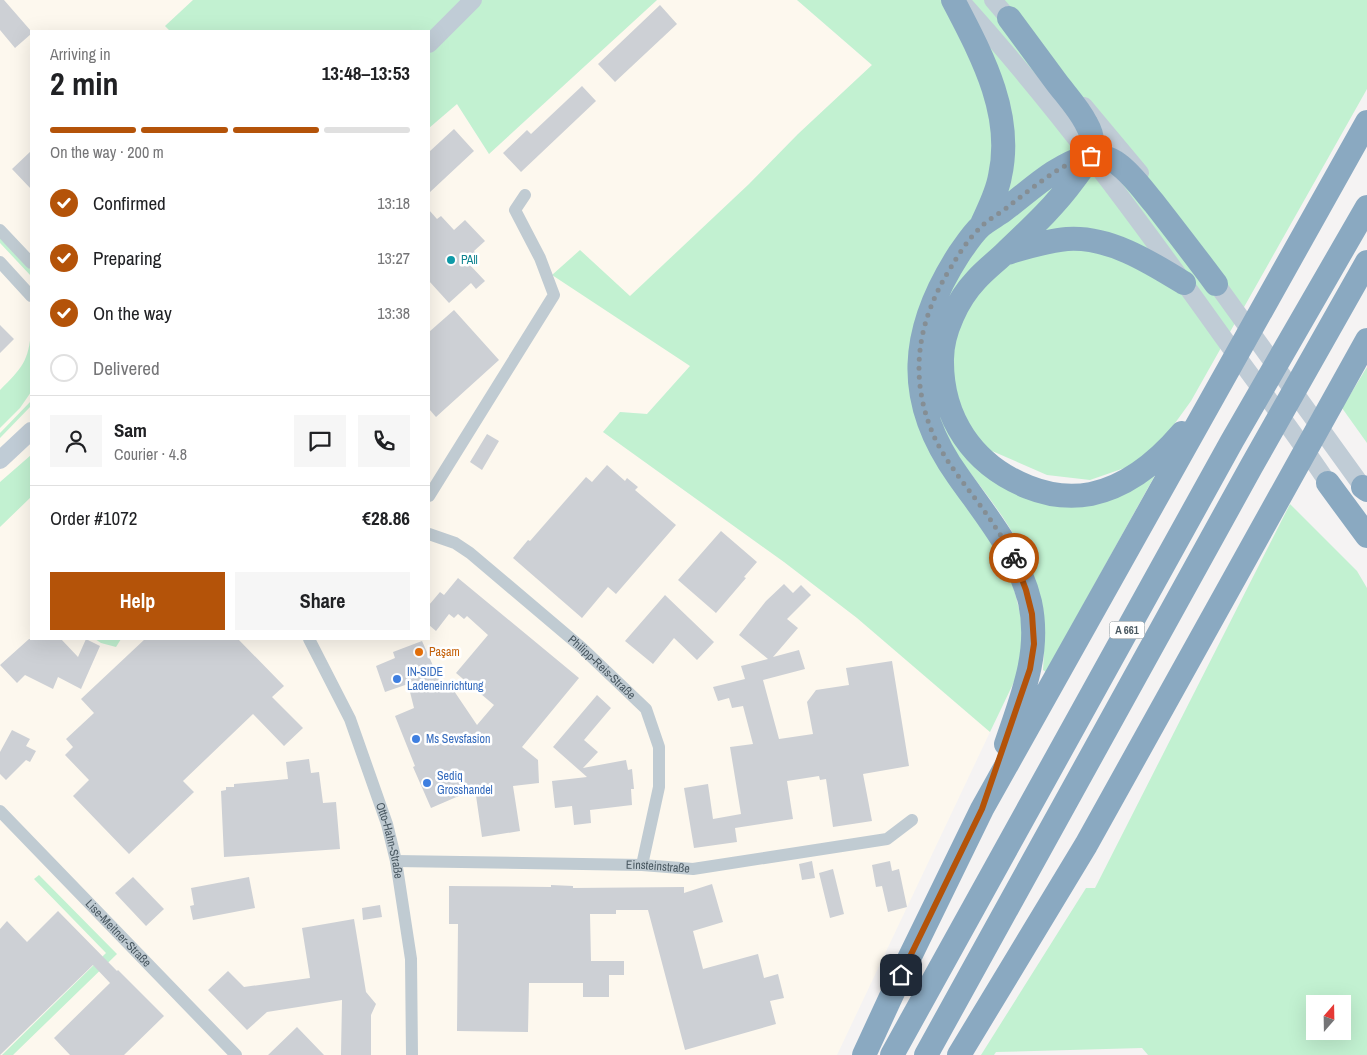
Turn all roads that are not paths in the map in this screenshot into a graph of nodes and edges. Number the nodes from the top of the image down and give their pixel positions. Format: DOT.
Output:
graph roads {
  1 [pos="473,0"];
  2 [pos="953,0"];
  3 [pos="960,0"];
  4 [pos="993,0"];
  5 [pos="1009,18"];
  6 [pos="430,43"];
  7 [pos="1367,122"];
  8 [pos="1091,156"];
  9 [pos="525,194"];
  10 [pos="1367,207"];
  11 [pos="981,226"];
  12 [pos="0,230"];
  13 [pos="1005,253"];
  14 [pos="0,262"];
  15 [pos="30,262"];
  16 [pos="1367,262"];
  17 [pos="1184,283"];
  18 [pos="1220,289"];
  19 [pos="30,295"];
  20 [pos="1367,340"];
  21 [pos="1367,348"];
  22 [pos="1342,385"];
  23 [pos="1211,400"];
  24 [pos="30,432"];
  25 [pos="0,460"];
  26 [pos="1325,479"];
  27 [pos="1366,490"];
  28 [pos="430,494"];
  29 [pos="430,534"];
  30 [pos="1367,536"];
  31 [pos="1367,543"];
  32 [pos="310,640"];
  33 [pos="982,809"];
  34 [pos="0,811"];
  35 [pos="912,820"];
  36 [pos="396,861"];
  37 [pos="642,865"];
  38 [pos="236,1055"];
  39 [pos="412,1055"];
  40 [pos="864,1055"];
  41 [pos="892,1055"];
  42 [pos="926,1055"];
  43 [pos="959,1055"];
  1 -- 6 [label="main road"];
  2 -- 11 [label="highway"];
  3 -- 8 [label="main road"];
  4 -- 5 [label="main road"];
  5 -- 8 [label="highway"];
  5 -- 18 [label="main road"];
  7 -- 23 [label="highway"];
  8 -- 11 [label="highway"];
  8 -- 13 [label="highway"];
  8 -- 17 [label="main road"];
  8 -- 18 [label="highway"];
  9 -- 28 [label="street"];
  10 -- 41 [label="highway, A 661"];
  11 -- 33 [label="highway"];
  12 -- 15 [label="street"];
  13 -- 17 [label="highway"];
  13 -- 23 [label="highway"];
  14 -- 19 [label="street"];
  16 -- 42 [label="highway, A 661"];
  17 -- 26 [label="main road"];
  18 -- 27 [label="main road"];
  20 -- 22 [label="highway"];
  21 -- 22 [label="highway"];
  22 -- 43 [label="highway"];
  23 -- 33 [label="highway"];
  24 -- 25 [label="main road"];
  26 -- 30 [label="highway"];
  26 -- 31 [label="main road"];
  29 -- 37 [label="street, Philipp-Reis-Straße"];
  32 -- 36 [label="street, Otto-Hahn-Straße"];
  33 -- 40 [label="highway"];
  34 -- 38 [label="street, Lise-Meitner-Straße"];
  35 -- 37 [label="street, Einsteinstraße"];
  36 -- 37 [label="street, Einsteinstraße"];
  36 -- 39 [label="street, Otto-Hahn-Straße"];
}
